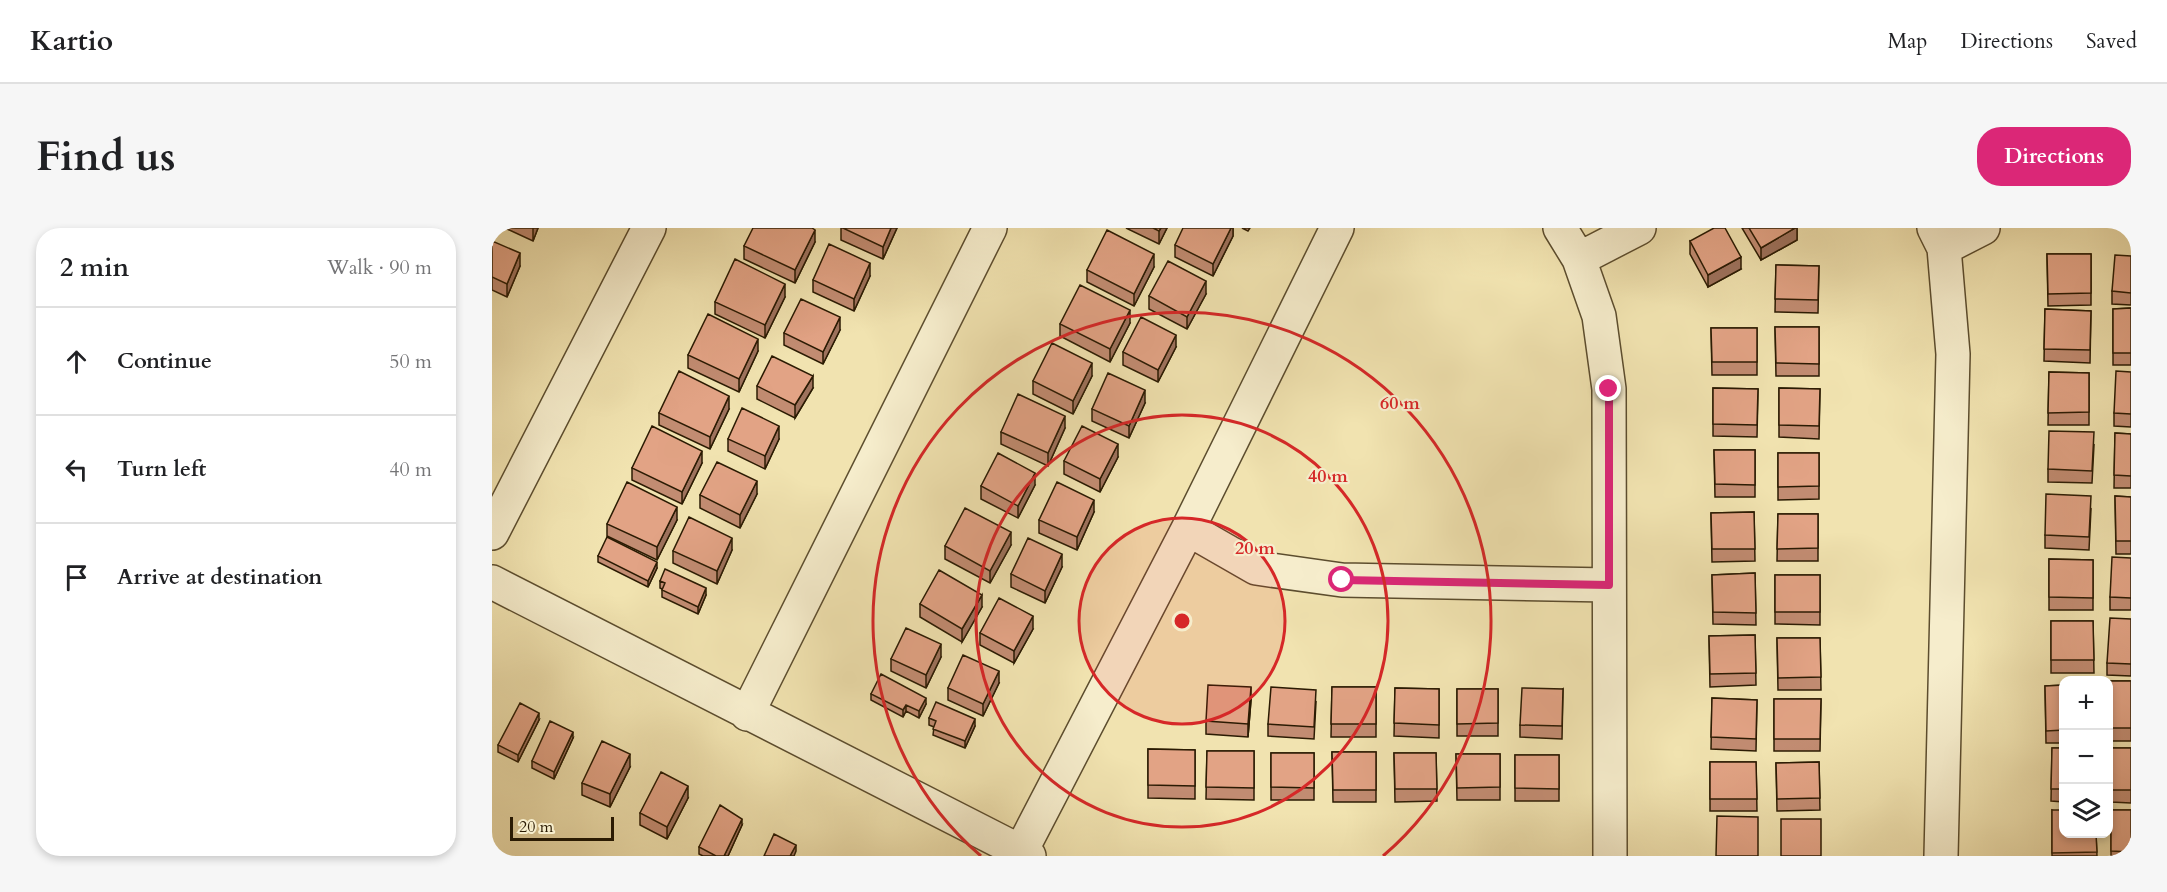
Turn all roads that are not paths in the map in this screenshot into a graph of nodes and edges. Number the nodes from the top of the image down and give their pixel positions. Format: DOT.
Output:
graph roads {
  1 [pos="649,228"];
  2 [pos="990,228"];
  3 [pos="1336,228"];
  4 [pos="1560,228"];
  5 [pos="1639,228"];
  6 [pos="1983,228"];
  7 [pos="1939,238"];
  8 [pos="1579,259"];
  9 [pos="1188,529"];
  10 [pos="492,533"];
  11 [pos="492,582"];
  12 [pos="1609,585"];
  13 [pos="747,714"];
  14 [pos="1025,854"];
  15 [pos="1610,856"];
  16 [pos="1941,856"];
  1 -- 10 [label="street"];
  2 -- 13 [label="street"];
  3 -- 9 [label="street"];
  4 -- 8 [label="street"];
  5 -- 8 [label="street"];
  6 -- 7 [label="street"];
  7 -- 16 [label="street"];
  8 -- 12 [label="street"];
  9 -- 12 [label="street"];
  9 -- 14 [label="street"];
  11 -- 13 [label="street"];
  12 -- 15 [label="street"];
  13 -- 14 [label="street"];
}
